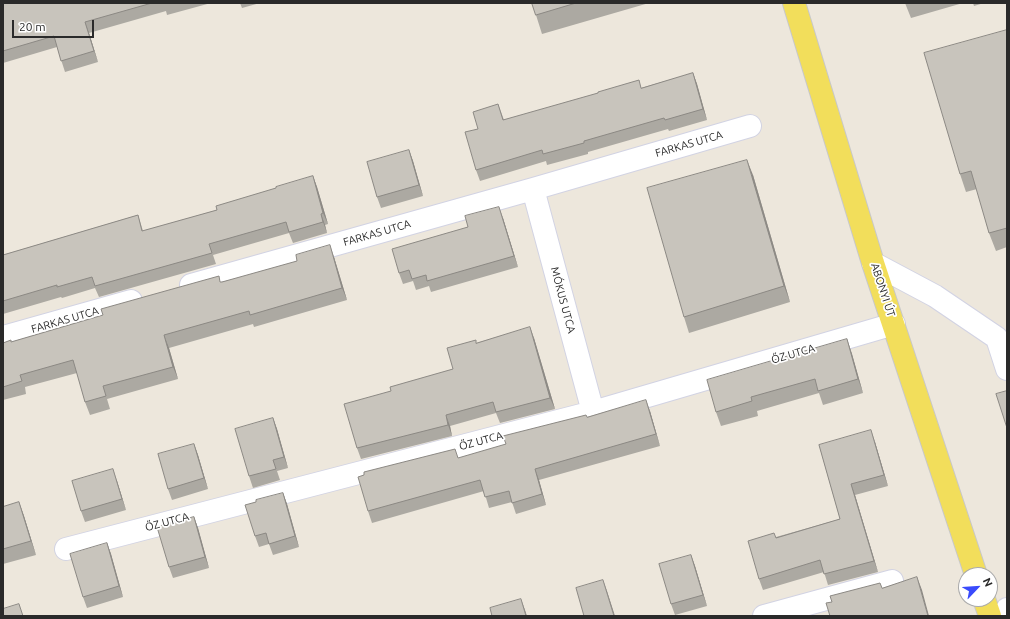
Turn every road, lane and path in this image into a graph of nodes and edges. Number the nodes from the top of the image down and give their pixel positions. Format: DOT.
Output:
graph roads {
  1 [pos="794,3"];
  2 [pos="750,126"];
  3 [pos="533,189"];
  4 [pos="873,263"];
  5 [pos="172,290"];
  6 [pos="149,296"];
  7 [pos="894,324"];
  8 [pos="3,337"];
  9 [pos="1007,369"];
  10 [pos="593,412"];
  11 [pos="66,549"];
  12 [pos="973,567"];
  13 [pos="892,581"];
  14 [pos="1007,609"];
  15 [pos="764,616"];
  16 [pos="1004,616"];
  1 -- 4 [label="main road, ABONYI ÚT"];
  2 -- 3 [label="street, FARKAS UTCA"];
  3 -- 5 [label="street, FARKAS UTCA"];
  3 -- 10 [label="street, MÓKUS UTCA"];
  4 -- 7 [label="main road, ABONYI ÚT"];
  4 -- 9 [label="street"];
  6 -- 8 [label="street, FARKAS UTCA"];
  7 -- 10 [label="street, ŐZ UTCA"];
  7 -- 12 [label="main road, ABONYI ÚT"];
  10 -- 11 [label="street, ŐZ UTCA"];
  13 -- 15 [label="street"];
  14 -- 16 [label="street"];
}
